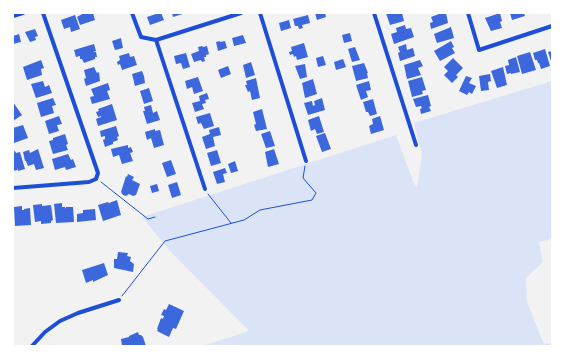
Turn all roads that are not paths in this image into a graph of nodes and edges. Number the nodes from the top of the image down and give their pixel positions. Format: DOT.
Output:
graph roads {
  1 [pos="24,13"];
  2 [pos="43,13"];
  3 [pos="132,13"];
  4 [pos="241,13"];
  5 [pos="260,13"];
  6 [pos="374,13"];
  7 [pos="468,13"];
  8 [pos="13,16"];
  9 [pos="552,26"];
  10 [pos="156,40"];
  11 [pos="416,145"];
  12 [pos="306,161"];
  13 [pos="13,188"];
  14 [pos="205,189"];
  15 [pos="120,300"];
  16 [pos="32,346"];
  1 -- 8 [label="street"];
  2 -- 13 [label="street"];
  3 -- 10 [label="street"];
  4 -- 10 [label="street"];
  5 -- 12 [label="street"];
  6 -- 11 [label="street"];
  7 -- 9 [label="street"];
  10 -- 14 [label="street"];
  15 -- 16 [label="street"];
}
